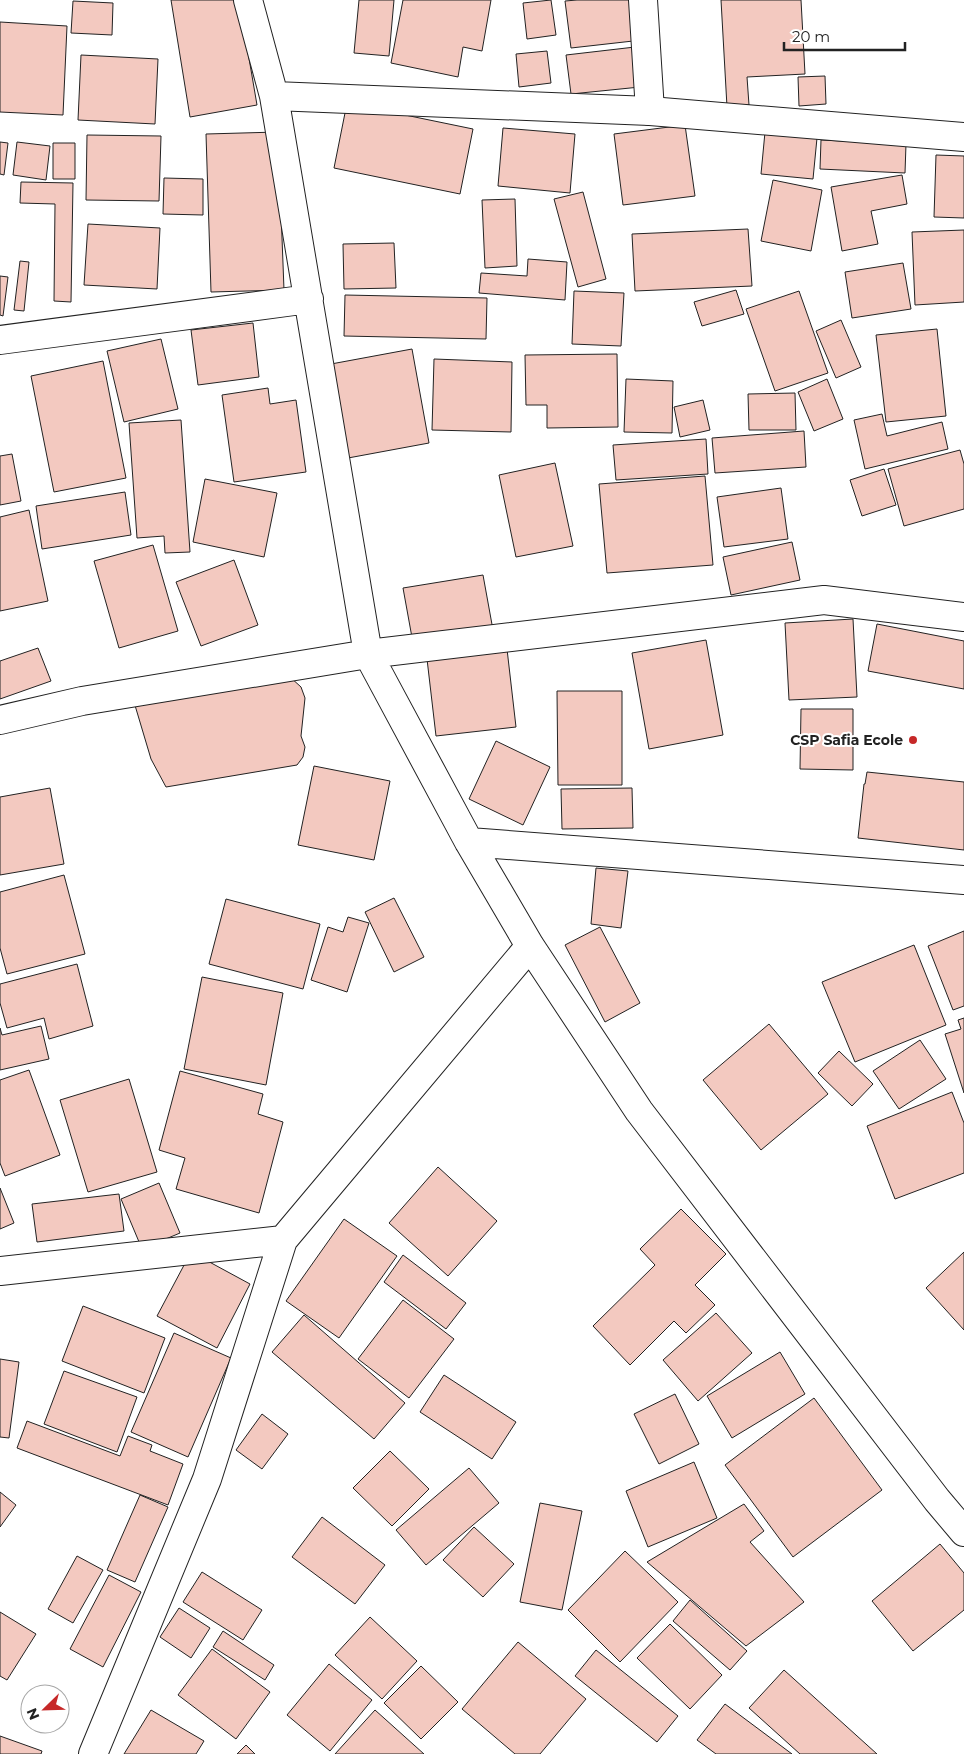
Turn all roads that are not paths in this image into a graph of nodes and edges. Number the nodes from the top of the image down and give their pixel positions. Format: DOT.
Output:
graph roads {
  1 [pos="248,0"];
  2 [pos="644,0"];
  3 [pos="274,96"];
  4 [pos="650,111"];
  5 [pos="964,137"];
  6 [pos="309,299"];
  7 [pos="0,340"];
  8 [pos="964,617"];
  9 [pos="368,654"];
  10 [pos="0,720"];
  11 [pos="469,842"];
  12 [pos="964,880"];
  13 [pos="530,946"];
  14 [pos="284,1240"];
  15 [pos="0,1271"];
  16 [pos="964,1532"];
  17 [pos="93,1754"];
  1 -- 3 [label="street"];
  2 -- 4 [label="street"];
  3 -- 4 [label="street"];
  3 -- 6 [label="street"];
  4 -- 5 [label="street"];
  6 -- 7 [label="street"];
  6 -- 9 [label="street"];
  8 -- 9 [label="street"];
  9 -- 10 [label="street"];
  9 -- 11 [label="street"];
  11 -- 12 [label="street"];
  11 -- 13 [label="street"];
  13 -- 14 [label="street"];
  13 -- 16 [label="street"];
  14 -- 15 [label="street"];
  14 -- 17 [label="street"];
}
